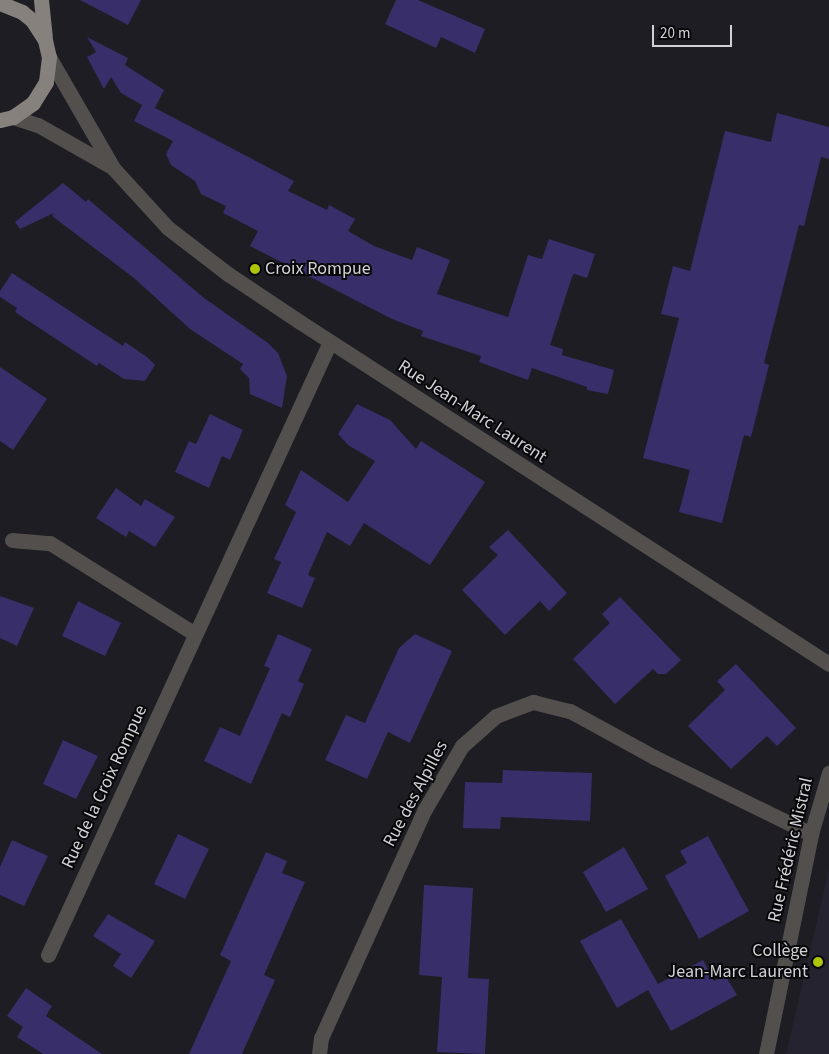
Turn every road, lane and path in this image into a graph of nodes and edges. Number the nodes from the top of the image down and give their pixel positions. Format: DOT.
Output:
graph roads {
  1 [pos="5,0"];
  2 [pos="41,0"];
  3 [pos="0,3"];
  4 [pos="45,40"];
  5 [pos="49,57"];
  6 [pos="3,120"];
  7 [pos="113,168"];
  8 [pos="330,342"];
  9 [pos="12,540"];
  10 [pos="195,634"];
  11 [pos="829,664"];
  12 [pos="829,773"];
  13 [pos="811,834"];
  14 [pos="48,955"];
  15 [pos="319,1054"];
  16 [pos="766,1054"];
  1 -- 3 [label="main road"];
  2 -- 4 [label="main road"];
  3 -- 4 [label="main road"];
  4 -- 5 [label="main road"];
  5 -- 6 [label="main road"];
  5 -- 7 [label="street, Rue Jean-Marc Laurent"];
  6 -- 7 [label="street, Rue Jean-Marc Laurent"];
  7 -- 8 [label="street, Rue Jean-Marc Laurent"];
  8 -- 10 [label="street, Rue de la Croix Rompue"];
  8 -- 11 [label="street, Rue Jean-Marc Laurent"];
  9 -- 10 [label="street"];
  10 -- 14 [label="street, Rue de la Croix Rompue"];
  12 -- 13 [label="street, Rue Frédéric Mistral"];
  13 -- 15 [label="street, Rue des Alpilles"];
  13 -- 16 [label="street, Rue Frédéric Mistral"];
}
